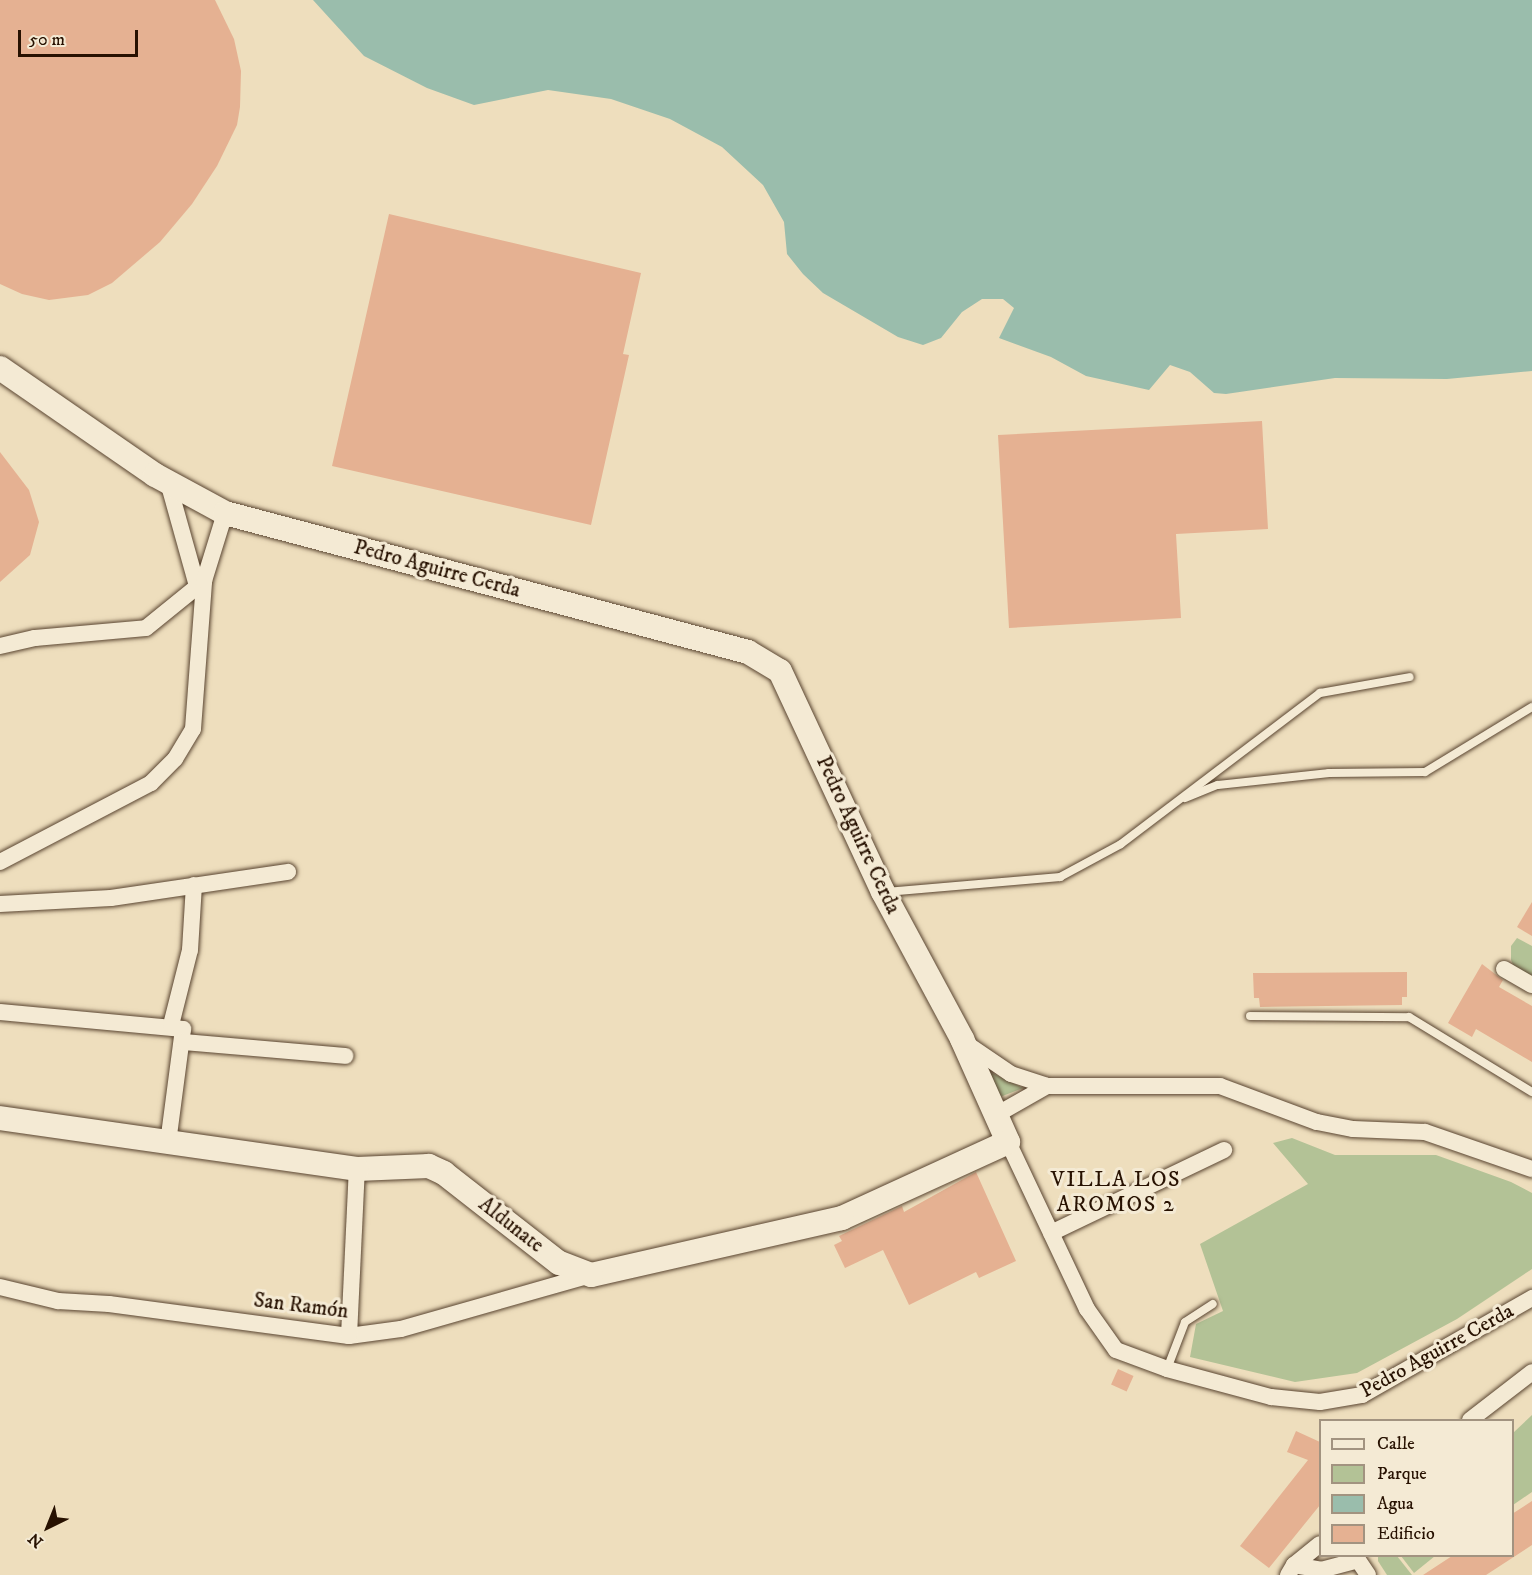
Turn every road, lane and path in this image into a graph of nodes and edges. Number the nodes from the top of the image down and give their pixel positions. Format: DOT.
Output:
graph roads {
  1 [pos="0,368"];
  2 [pos="168,482"];
  3 [pos="225,513"];
  4 [pos="201,584"];
  5 [pos="0,646"];
  6 [pos="1410,677"];
  7 [pos="1532,707"];
  8 [pos="1175,802"];
  9 [pos="0,862"];
  10 [pos="288,872"];
  11 [pos="194,885"];
  12 [pos="883,892"];
  13 [pos="0,904"];
  14 [pos="1504,969"];
  15 [pos="1532,985"];
  16 [pos="0,1012"];
  17 [pos="1250,1016"];
  18 [pos="171,1025"];
  19 [pos="962,1040"];
  20 [pos="183,1042"];
  21 [pos="345,1056"];
  22 [pos="1047,1086"];
  23 [pos="1532,1092"];
  24 [pos="996,1115"];
  25 [pos="0,1118"];
  26 [pos="1008,1142"];
  27 [pos="168,1143"];
  28 [pos="1224,1150"];
  29 [pos="357,1169"];
  30 [pos="1532,1169"];
  31 [pos="1051,1233"];
  32 [pos="591,1275"];
  33 [pos="0,1287"];
  34 [pos="1532,1298"];
  35 [pos="1213,1304"];
  36 [pos="349,1336"];
  37 [pos="1167,1369"];
  38 [pos="1532,1372"];
  39 [pos="1471,1419"];
  40 [pos="1319,1545"];
  41 [pos="1291,1570"];
  42 [pos="1368,1575"];
  1 -- 2 [label="street, Pedro Aguirre Cerda"];
  2 -- 3 [label="street, Pedro Aguirre Cerda"];
  2 -- 4 [label="street"];
  3 -- 4 [label="street"];
  3 -- 12 [label="street, Pedro Aguirre Cerda"];
  4 -- 5 [label="street"];
  4 -- 9 [label="street"];
  6 -- 8 [label="lane"];
  7 -- 8 [label="lane"];
  8 -- 12 [label="lane"];
  10 -- 11 [label="street"];
  11 -- 13 [label="street"];
  11 -- 18 [label="street"];
  12 -- 19 [label="street, Pedro Aguirre Cerda"];
  14 -- 15 [label="street"];
  16 -- 18 [label="street"];
  17 -- 23 [label="lane"];
  18 -- 20 [label="street"];
  19 -- 22 [label="street"];
  19 -- 24 [label="street, Pedro Aguirre Cerda"];
  20 -- 21 [label="street"];
  20 -- 27 [label="street"];
  22 -- 24 [label="street"];
  22 -- 30 [label="street"];
  24 -- 26 [label="street, Pedro Aguirre Cerda"];
  25 -- 27 [label="street, Aldunate"];
  26 -- 31 [label="street, Pedro Aguirre Cerda"];
  26 -- 32 [label="street"];
  27 -- 29 [label="street, Aldunate"];
  28 -- 31 [label="street"];
  29 -- 32 [label="street, Aldunate"];
  29 -- 36 [label="street"];
  31 -- 37 [label="street, Pedro Aguirre Cerda"];
  32 -- 36 [label="street, San Ramón"];
  33 -- 36 [label="street, San Ramón"];
  34 -- 37 [label="street, Pedro Aguirre Cerda"];
  35 -- 37 [label="lane"];
  38 -- 39 [label="street"];
  40 -- 41 [label="street"];
  41 -- 42 [label="street"];
}
